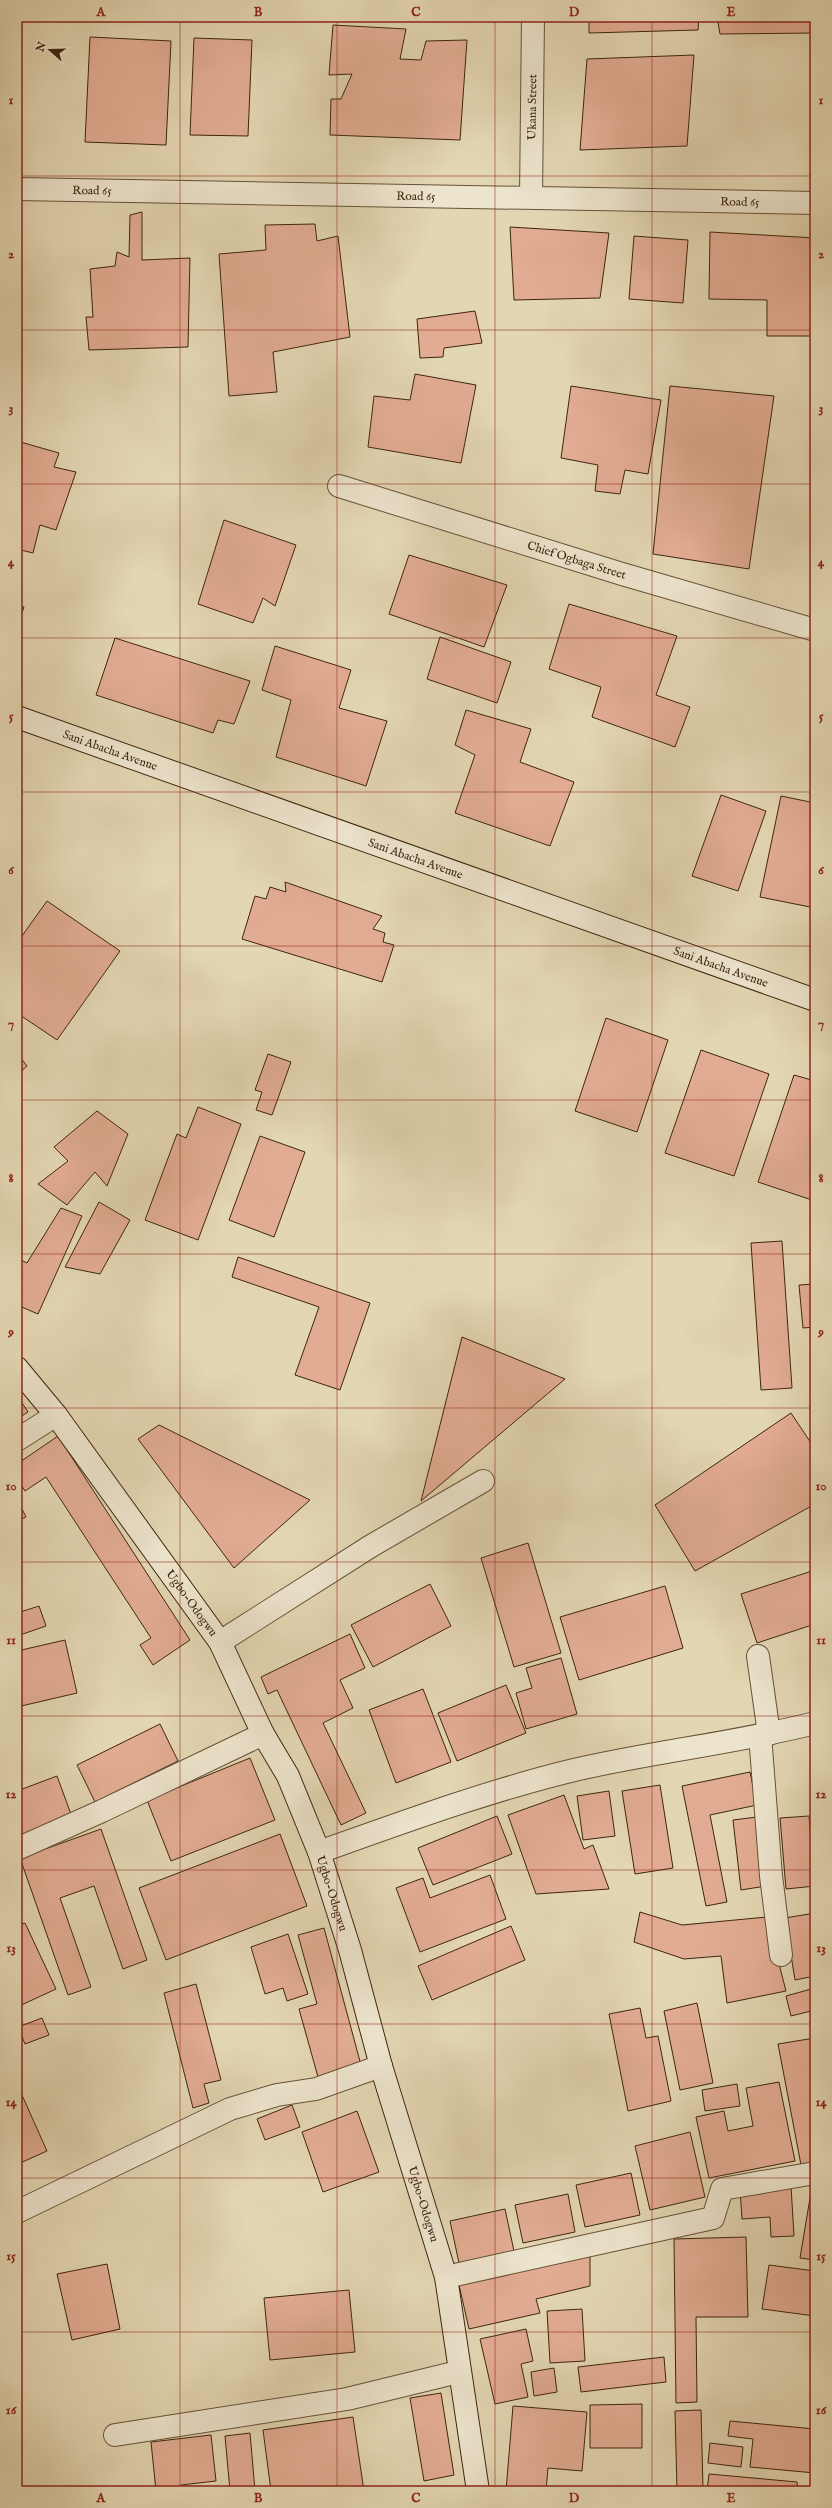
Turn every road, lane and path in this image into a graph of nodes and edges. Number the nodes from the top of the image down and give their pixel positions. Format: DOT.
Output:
graph roads {
  1 [pos="533,17"];
  2 [pos="17,189"];
  3 [pos="531,197"];
  4 [pos="815,203"];
  5 [pos="339,486"];
  6 [pos="815,630"];
  7 [pos="17,717"];
  8 [pos="815,1000"];
  9 [pos="17,1368"];
  10 [pos="56,1415"];
  11 [pos="17,1440"];
  12 [pos="483,1481"];
  13 [pos="220,1642"];
  14 [pos="758,1656"];
  15 [pos="815,1723"];
  16 [pos="263,1734"];
  17 [pos="765,1735"];
  18 [pos="17,1849"];
  19 [pos="319,1852"];
  20 [pos="781,1955"];
  21 [pos="381,2066"];
  22 [pos="815,2173"];
  23 [pos="17,2212"];
  24 [pos="446,2277"];
  25 [pos="458,2372"];
  26 [pos="116,2435"];
  27 [pos="478,2491"];
  1 -- 3 [label="street, Ukana Street"];
  2 -- 3 [label="street, Road 65"];
  3 -- 4 [label="street, Road 65"];
  5 -- 6 [label="street, Chief Ogbaga Street"];
  7 -- 8 [label="street, Sani Abacha Avenue"];
  9 -- 10 [label="street, Ugbo-Odogwu"];
  10 -- 11 [label="street"];
  10 -- 13 [label="street, Ugbo-Odogwu"];
  12 -- 13 [label="street"];
  13 -- 16 [label="street, Ugbo-Odogwu"];
  14 -- 17 [label="street"];
  15 -- 17 [label="street"];
  16 -- 18 [label="street"];
  16 -- 19 [label="street, Ugbo-Odogwu"];
  17 -- 19 [label="street"];
  17 -- 20 [label="street"];
  19 -- 21 [label="street, Ugbo-Odogwu"];
  21 -- 23 [label="street"];
  21 -- 24 [label="street, Ugbo-Odogwu"];
  22 -- 24 [label="street"];
  24 -- 25 [label="street, Ugbo-Odogwu"];
  25 -- 26 [label="street"];
  25 -- 27 [label="street, Ugbo-Odogwu"];
}
